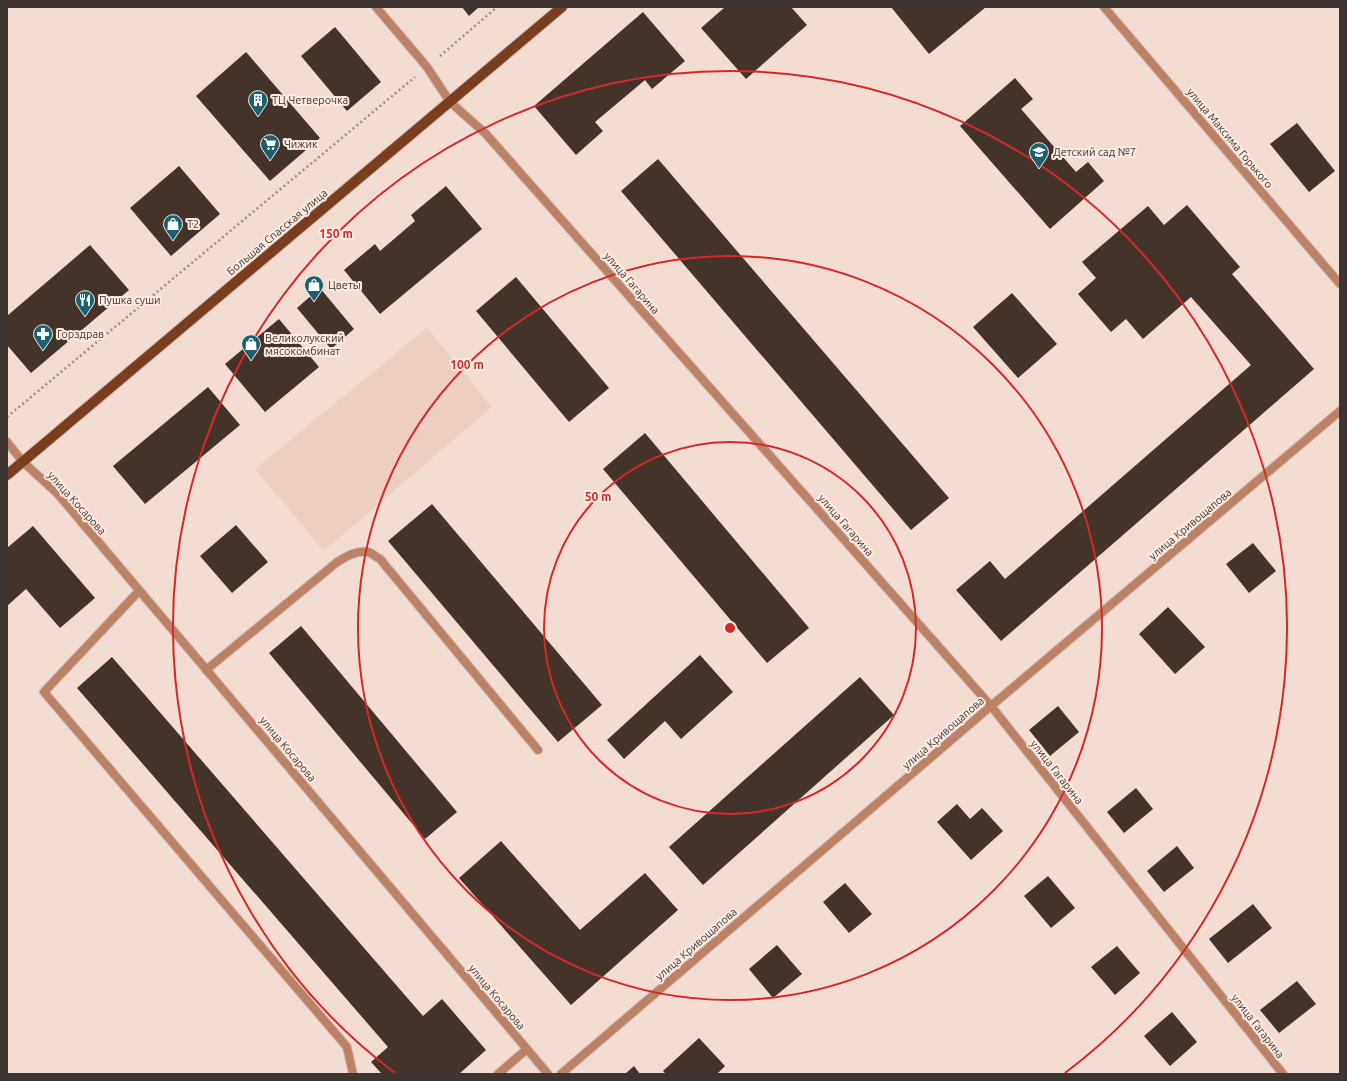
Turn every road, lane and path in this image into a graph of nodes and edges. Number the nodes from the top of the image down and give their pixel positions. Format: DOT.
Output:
graph roads {
  1 [pos="376,7"];
  2 [pos="497,7"];
  3 [pos="562,7"];
  4 [pos="1104,7"];
  5 [pos="427,68"];
  6 [pos="450,102"];
  7 [pos="1340,284"];
  8 [pos="1340,412"];
  9 [pos="7,417"];
  10 [pos="7,442"];
  11 [pos="23,462"];
  12 [pos="7,475"];
  13 [pos="139,591"];
  14 [pos="206,670"];
  15 [pos="991,706"];
  16 [pos="538,750"];
  17 [pos="527,1049"];
  18 [pos="353,1074"];
  19 [pos="498,1074"];
  20 [pos="548,1074"];
  21 [pos="561,1074"];
  22 [pos="1282,1074"];
  1 -- 5 [label="street, улица Гагарина"];
  2 -- 5 [label="path"];
  3 -- 6 [label="main road, Большая Спасская улица"];
  4 -- 7 [label="street, улица Максима Горького"];
  5 -- 6 [label="street, улица Гагарина"];
  5 -- 9 [label="path"];
  6 -- 11 [label="main road, Большая Спасская улица"];
  6 -- 15 [label="street, улица Гагарина"];
  8 -- 15 [label="street, улица Кривощапова"];
  10 -- 11 [label="street, улица Косарова"];
  11 -- 12 [label="main road, Большая Спасская улица"];
  11 -- 13 [label="street, улица Косарова"];
  13 -- 14 [label="street, улица Косарова"];
  13 -- 18 [label="street"];
  14 -- 16 [label="street"];
  14 -- 17 [label="street, улица Косарова"];
  15 -- 21 [label="street, улица Кривощапова"];
  15 -- 22 [label="street, улица Гагарина"];
  17 -- 19 [label="street"];
  17 -- 20 [label="street, улица Косарова"];
}
